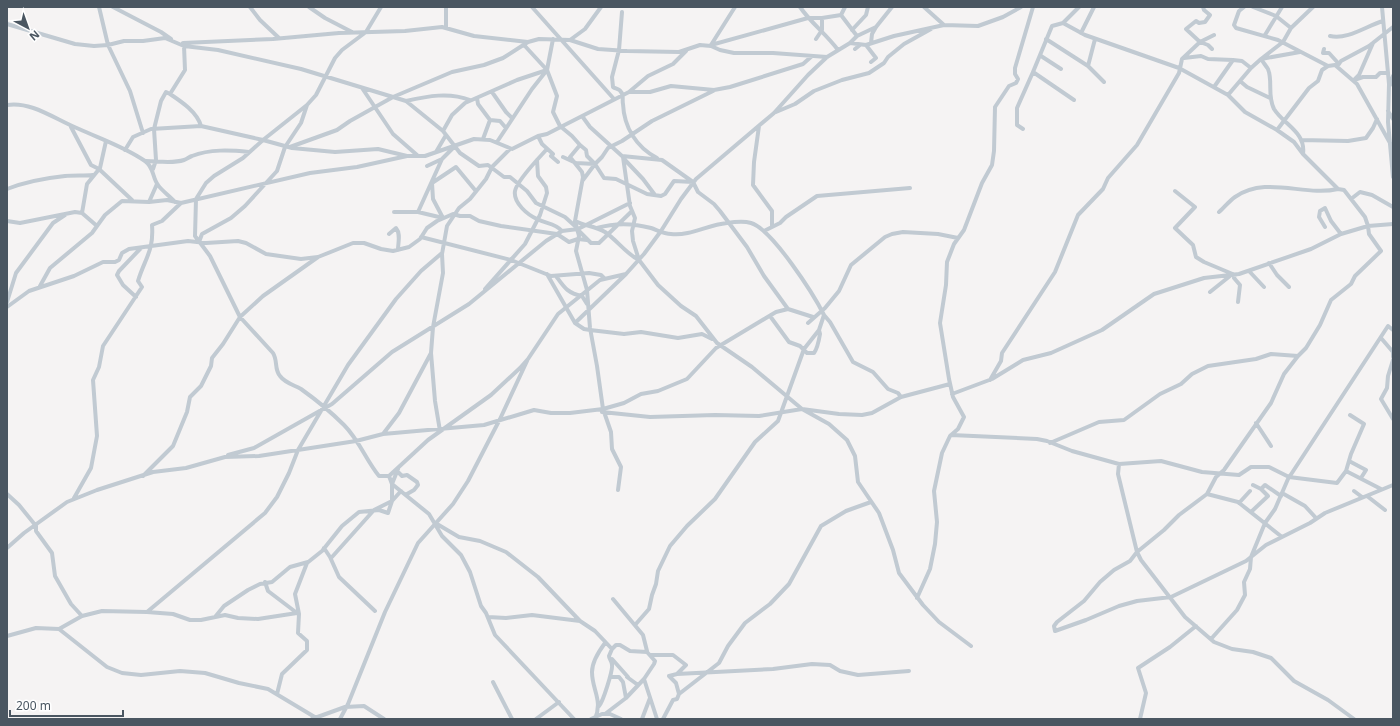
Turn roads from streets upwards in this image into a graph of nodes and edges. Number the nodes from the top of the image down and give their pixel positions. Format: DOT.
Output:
graph roads {
  1 [pos="99,7"];
  2 [pos="113,7"];
  3 [pos="250,7"];
  4 [pos="309,7"];
  5 [pos="381,7"];
  6 [pos="446,7"];
  7 [pos="532,7"];
  8 [pos="601,7"];
  9 [pos="735,7"];
  10 [pos="800,7"];
  11 [pos="845,7"];
  12 [pos="868,7"];
  13 [pos="892,7"];
  14 [pos="924,7"];
  15 [pos="1020,7"];
  16 [pos="1033,7"];
  17 [pos="1079,7"];
  18 [pos="1094,7"];
  19 [pos="1203,7"];
  20 [pos="1244,7"];
  21 [pos="1253,7"];
  22 [pos="1282,7"];
  23 [pos="1312,7"];
  24 [pos="1382,7"];
  25 [pos="622,12"];
  26 [pos="841,15"];
  27 [pos="1276,16"];
  28 [pos="808,18"];
  29 [pos="822,18"];
  30 [pos="1383,21"];
  31 [pos="1063,23"];
  32 [pos="7,24"];
  33 [pos="944,25"];
  34 [pos="876,27"];
  35 [pos="935,27"];
  36 [pos="1393,27"];
  37 [pos="446,28"];
  38 [pos="1292,28"];
  39 [pos="822,30"];
  40 [pos="852,30"];
  41 [pos="352,32"];
  42 [pos="366,32"];
  43 [pos="1384,32"];
  44 [pos="1081,33"];
  45 [pos="1265,35"];
  46 [pos="857,36"];
  47 [pos="1214,36"];
  48 [pos="1330,36"];
  49 [pos="279,38"];
  50 [pos="553,39"];
  51 [pos="560,39"];
  52 [pos="816,39"];
  53 [pos="1046,39"];
  54 [pos="1095,39"];
  55 [pos="1375,39"];
  56 [pos="172,40"];
  57 [pos="570,40"];
  58 [pos="1200,42"];
  59 [pos="1283,42"];
  60 [pos="850,43"];
  61 [pos="872,43"];
  62 [pos="526,44"];
  63 [pos="182,45"];
  64 [pos="860,45"];
  65 [pos="866,45"];
  66 [pos="108,46"];
  67 [pos="711,46"];
  68 [pos="855,49"];
  69 [pos="1212,49"];
  70 [pos="1324,49"];
  71 [pos="619,50"];
  72 [pos="686,50"];
  73 [pos="838,50"];
  74 [pos="1300,52"];
  75 [pos="812,56"];
  76 [pos="1041,56"];
  77 [pos="827,57"];
  78 [pos="1182,59"];
  79 [pos="1261,59"];
  80 [pos="1333,59"];
  81 [pos="1233,60"];
  82 [pos="871,62"];
  83 [pos="1330,65"];
  84 [pos="1088,66"];
  85 [pos="1179,68"];
  86 [pos="1252,68"];
  87 [pos="547,70"];
  88 [pos="1061,70"];
  89 [pos="1034,72"];
  90 [pos="1388,73"];
  91 [pos="1393,76"];
  92 [pos="325,78"];
  93 [pos="1354,80"];
  94 [pos="1240,81"];
  95 [pos="1104,82"];
  96 [pos="1214,87"];
  97 [pos="362,88"];
  98 [pos="714,90"];
  99 [pos="1388,90"];
  100 [pos="492,92"];
  101 [pos="629,92"];
  102 [pos="170,94"];
  103 [pos="623,95"];
  104 [pos="1228,95"];
  105 [pos="393,97"];
  106 [pos="476,98"];
  107 [pos="1270,98"];
  108 [pos="614,99"];
  109 [pos="470,100"];
  110 [pos="1074,100"];
  111 [pos="406,101"];
  112 [pos="7,105"];
  113 [pos="307,105"];
  114 [pos="375,107"];
  115 [pos="1388,110"];
  116 [pos="774,113"];
  117 [pos="582,116"];
  118 [pos="512,118"];
  119 [pos="1377,119"];
  120 [pos="1393,119"];
  121 [pos="490,120"];
  122 [pos="1284,121"];
  123 [pos="759,125"];
  124 [pos="71,126"];
  125 [pos="201,126"];
  126 [pos="560,126"];
  127 [pos="506,128"];
  128 [pos="154,129"];
  129 [pos="1023,129"];
  130 [pos="1277,130"];
  131 [pos="143,133"];
  132 [pos="445,133"];
  133 [pos="631,134"];
  134 [pos="538,136"];
  135 [pos="483,139"];
  136 [pos="263,140"];
  137 [pos="1301,140"];
  138 [pos="106,141"];
  139 [pos="497,142"];
  140 [pos="1391,144"];
  141 [pos="580,145"];
  142 [pos="287,147"];
  143 [pos="455,147"];
  144 [pos="610,147"];
  145 [pos="510,149"];
  146 [pos="547,149"];
  147 [pos="125,150"];
  148 [pos="249,152"];
  149 [pos="436,152"];
  150 [pos="1303,154"];
  151 [pos="417,155"];
  152 [pos="407,156"];
  153 [pos="563,157"];
  154 [pos="624,158"];
  155 [pos="442,159"];
  156 [pos="659,159"];
  157 [pos="156,160"];
  158 [pos="537,160"];
  159 [pos="146,161"];
  160 [pos="573,161"];
  161 [pos="558,162"];
  162 [pos="595,164"];
  163 [pos="427,166"];
  164 [pos="492,167"];
  165 [pos="99,169"];
  166 [pos="153,169"];
  167 [pos="93,175"];
  168 [pos="1393,177"];
  169 [pos="694,182"];
  170 [pos="432,183"];
  171 [pos="582,183"];
  172 [pos="157,184"];
  173 [pos="264,184"];
  174 [pos="520,184"];
  175 [pos="629,187"];
  176 [pos="910,188"];
  177 [pos="7,189"];
  178 [pos="1338,189"];
  179 [pos="475,190"];
  180 [pos="1175,191"];
  181 [pos="655,195"];
  182 [pos="196,199"];
  183 [pos="1351,199"];
  184 [pos="132,200"];
  185 [pos="149,202"];
  186 [pos="178,202"];
  187 [pos="630,203"];
  188 [pos="1393,207"];
  189 [pos="543,208"];
  190 [pos="632,211"];
  191 [pos="394,212"];
  192 [pos="418,212"];
  193 [pos="1219,212"];
  194 [pos="82,213"];
  195 [pos="67,214"];
  196 [pos="455,214"];
  197 [pos="443,218"];
  198 [pos="538,220"];
  199 [pos="7,221"];
  200 [pos="575,221"];
  201 [pos="729,223"];
  202 [pos="618,224"];
  203 [pos="1393,224"];
  204 [pos="395,225"];
  205 [pos="586,225"];
  206 [pos="634,225"];
  207 [pos="96,226"];
  208 [pos="1368,226"];
  209 [pos="772,227"];
  210 [pos="1325,227"];
  211 [pos="597,228"];
  212 [pos="578,230"];
  213 [pos="532,231"];
  214 [pos="562,231"];
  215 [pos="661,232"];
  216 [pos="764,232"];
  217 [pos="389,234"];
  218 [pos="557,234"];
  219 [pos="1341,234"];
  220 [pos="401,235"];
  221 [pos="608,235"];
  222 [pos="421,237"];
  223 [pos="958,238"];
  224 [pos="578,239"];
  225 [pos="587,240"];
  226 [pos="199,242"];
  227 [pos="444,242"];
  228 [pos="152,246"];
  229 [pos="141,248"];
  230 [pos="398,250"];
  231 [pos="442,253"];
  232 [pos="318,257"];
  233 [pos="512,260"];
  234 [pos="639,260"];
  235 [pos="520,262"];
  236 [pos="1269,263"];
  237 [pos="1249,271"];
  238 [pos="547,274"];
  239 [pos="582,274"];
  240 [pos="626,274"];
  241 [pos="1233,275"];
  242 [pos="556,276"];
  243 [pos="604,278"];
  244 [pos="40,286"];
  245 [pos="1264,287"];
  246 [pos="1289,287"];
  247 [pos="587,290"];
  248 [pos="483,292"];
  249 [pos="1210,292"];
  250 [pos="582,296"];
  251 [pos="136,297"];
  252 [pos="7,302"];
  253 [pos="1238,302"];
  254 [pos="7,307"];
  255 [pos="567,308"];
  256 [pos="589,308"];
  257 [pos="788,309"];
  258 [pos="823,313"];
  259 [pos="240,316"];
  260 [pos="770,316"];
  261 [pos="813,317"];
  262 [pos="575,323"];
  263 [pos="808,323"];
  264 [pos="433,327"];
  265 [pos="590,330"];
  266 [pos="819,330"];
  267 [pos="1393,330"];
  268 [pos="1381,338"];
  269 [pos="712,339"];
  270 [pos="721,346"];
  271 [pos="804,349"];
  272 [pos="431,353"];
  273 [pos="1298,356"];
  274 [pos="1393,357"];
  275 [pos="528,359"];
  276 [pos="1393,360"];
  277 [pos="989,380"];
  278 [pos="950,384"];
  279 [pos="952,394"];
  280 [pos="787,396"];
  281 [pos="901,397"];
  282 [pos="323,408"];
  283 [pos="802,409"];
  284 [pos="603,410"];
  285 [pos="781,412"];
  286 [pos="1350,415"];
  287 [pos="500,419"];
  288 [pos="1393,419"];
  289 [pos="1256,423"];
  290 [pos="441,429"];
  291 [pos="383,434"];
  292 [pos="951,435"];
  293 [pos="356,441"];
  294 [pos="1050,443"];
  295 [pos="1271,446"];
  296 [pos="298,450"];
  297 [pos="225,457"];
  298 [pos="1349,461"];
  299 [pos="1119,464"];
  300 [pos="398,470"];
  301 [pos="1346,471"];
  302 [pos="1220,474"];
  303 [pos="143,476"];
  304 [pos="389,476"];
  305 [pos="1290,477"];
  306 [pos="1361,478"];
  307 [pos="392,484"];
  308 [pos="1253,485"];
  309 [pos="1393,486"];
  310 [pos="1261,489"];
  311 [pos="1381,489"];
  312 [pos="618,490"];
  313 [pos="401,491"];
  314 [pos="1250,491"];
  315 [pos="1354,491"];
  316 [pos="7,494"];
  317 [pos="407,494"];
  318 [pos="1207,494"];
  319 [pos="1281,494"];
  320 [pos="1364,497"];
  321 [pos="74,498"];
  322 [pos="392,500"];
  323 [pos="871,502"];
  324 [pos="1239,503"];
  325 [pos="374,510"];
  326 [pos="1385,510"];
  327 [pos="1251,512"];
  328 [pos="1316,518"];
  329 [pos="435,522"];
  330 [pos="1265,523"];
  331 [pos="36,526"];
  332 [pos="1282,537"];
  333 [pos="7,548"];
  334 [pos="324,548"];
  335 [pos="1137,552"];
  336 [pos="330,557"];
  337 [pos="1251,557"];
  338 [pos="310,561"];
  339 [pos="265,582"];
  340 [pos="1171,597"];
  341 [pos="917,598"];
  342 [pos="613,599"];
  343 [pos="375,611"];
  344 [pos="147,612"];
  345 [pos="297,613"];
  346 [pos="82,616"];
  347 [pos="488,617"];
  348 [pos="213,618"];
  349 [pos="580,621"];
  350 [pos="635,626"];
  351 [pos="1196,626"];
  352 [pos="59,629"];
  353 [pos="7,636"];
  354 [pos="1211,639"];
  355 [pos="605,643"];
  356 [pos="972,646"];
  357 [pos="612,649"];
  358 [pos="649,653"];
  359 [pos="609,656"];
  360 [pos="909,671"];
  361 [pos="706,673"];
  362 [pos="677,674"];
  363 [pos="610,677"];
  364 [pos="619,677"];
  365 [pos="628,677"];
  366 [pos="644,679"];
  367 [pos="493,682"];
  368 [pos="638,685"];
  369 [pos="277,694"];
  370 [pos="680,694"];
  371 [pos="626,698"];
  372 [pos="650,698"];
  373 [pos="559,702"];
  374 [pos="599,706"];
  375 [pos="345,707"];
  376 [pos="605,714"];
  377 [pos="315,719"];
  378 [pos="340,719"];
  379 [pos="384,719"];
  380 [pos="512,719"];
  381 [pos="536,719"];
  382 [pos="574,719"];
  383 [pos="594,719"];
  384 [pos="621,719"];
  385 [pos="642,719"];
  386 [pos="658,719"];
  387 [pos="663,719"];
  388 [pos="1140,719"];
  389 [pos="1354,719"];
  1 -- 66 [label="street"];
  2 -- 56 [label="street"];
  3 -- 49 [label="street"];
  4 -- 41 [label="street"];
  5 -- 42 [label="street"];
  6 -- 37 [label="street"];
  7 -- 51 [label="street"];
  8 -- 57 [label="street"];
  9 -- 67 [label="street"];
  10 -- 28 [label="street"];
  11 -- 26 [label="street"];
  12 -- 40 [label="street"];
  13 -- 34 [label="street"];
  14 -- 33 [label="street"];
  15 -- 33 [label="street"];
  16 -- 223 [label="street"];
  17 -- 31 [label="street"];
  18 -- 44 [label="street"];
  19 -- 58 [label="street"];
  20 -- 45 [label="street"];
  21 -- 27 [label="street"];
  22 -- 27 [label="street"];
  23 -- 38 [label="street"];
  24 -- 30 [label="street"];
  25 -- 71 [label="street"];
  26 -- 29 [label="street"];
  26 -- 40 [label="street"];
  27 -- 38 [label="street"];
  27 -- 45 [label="street"];
  28 -- 29 [label="street"];
  28 -- 39 [label="street"];
  28 -- 67 [label="street"];
  29 -- 39 [label="street"];
  30 -- 43 [label="street"];
  30 -- 48 [label="street"];
  31 -- 44 [label="street"];
  31 -- 53 [label="street"];
  32 -- 66 [label="street"];
  33 -- 35 [label="street"];
  34 -- 46 [label="street"];
  34 -- 61 [label="street"];
  35 -- 61 [label="street"];
  35 -- 116 [label="street"];
  36 -- 43 [label="street"];
  37 -- 42 [label="street"];
  37 -- 62 [label="street"];
  38 -- 59 [label="street"];
  39 -- 52 [label="street"];
  39 -- 73 [label="street"];
  40 -- 46 [label="street"];
  41 -- 42 [label="street"];
  41 -- 49 [label="street"];
  42 -- 92 [label="street"];
  43 -- 55 [label="street"];
  43 -- 90 [label="street"];
  44 -- 54 [label="street"];
  45 -- 59 [label="street"];
  46 -- 60 [label="street"];
  47 -- 58 [label="street"];
  49 -- 63 [label="street"];
  50 -- 51 [label="street"];
  50 -- 62 [label="street"];
  50 -- 87 [label="street"];
  51 -- 57 [label="street"];
  51 -- 108 [label="street"];
  53 -- 76 [label="street"];
  53 -- 84 [label="street"];
  54 -- 84 [label="street"];
  54 -- 85 [label="street"];
  55 -- 80 [label="street"];
  55 -- 93 [label="street"];
  56 -- 63 [label="street"];
  56 -- 66 [label="street"];
  57 -- 71 [label="street"];
  58 -- 69 [label="street"];
  58 -- 78 [label="street"];
  59 -- 74 [label="street"];
  59 -- 79 [label="street"];
  60 -- 64 [label="street"];
  60 -- 73 [label="street"];
  61 -- 65 [label="street"];
  62 -- 87 [label="street"];
  62 -- 105 [label="street"];
  63 -- 92 [label="street"];
  63 -- 102 [label="street"];
  64 -- 65 [label="street"];
  64 -- 68 [label="street"];
  65 -- 82 [label="street"];
  66 -- 131 [label="street"];
  67 -- 72 [label="street"];
  67 -- 75 [label="street"];
  70 -- 80 [label="street"];
  71 -- 72 [label="street"];
  71 -- 103 [label="street"];
  72 -- 101 [label="street"];
  73 -- 77 [label="street"];
  74 -- 79 [label="street"];
  74 -- 83 [label="street"];
  75 -- 77 [label="street"];
  75 -- 98 [label="street"];
  76 -- 88 [label="street"];
  76 -- 89 [label="street"];
  77 -- 116 [label="street"];
  78 -- 81 [label="street"];
  78 -- 85 [label="street"];
  79 -- 86 [label="street"];
  79 -- 107 [label="street"];
  80 -- 83 [label="street"];
  81 -- 86 [label="street"];
  81 -- 96 [label="street"];
  83 -- 93 [label="street"];
  83 -- 122 [label="street"];
  84 -- 95 [label="street"];
  85 -- 96 [label="street"];
  85 -- 277 [label="street"];
  86 -- 94 [label="street"];
  87 -- 100 [label="street"];
  87 -- 118 [label="street"];
  87 -- 126 [label="street"];
  89 -- 110 [label="street"];
  89 -- 129 [label="street"];
  90 -- 93 [label="street"];
  90 -- 99 [label="street"];
  91 -- 99 [label="street"];
  92 -- 97 [label="street"];
  92 -- 113 [label="street"];
  93 -- 119 [label="street"];
  94 -- 104 [label="street"];
  94 -- 107 [label="street"];
  96 -- 104 [label="street"];
  97 -- 105 [label="street"];
  97 -- 114 [label="street"];
  98 -- 101 [label="street"];
  98 -- 133 [label="street"];
  99 -- 115 [label="street"];
  100 -- 106 [label="street"];
  100 -- 118 [label="street"];
  101 -- 103 [label="street"];
  102 -- 125 [label="street"];
  102 -- 128 [label="street"];
  103 -- 108 [label="street"];
  103 -- 133 [label="street"];
  104 -- 130 [label="street"];
  105 -- 111 [label="street"];
  105 -- 114 [label="street"];
  106 -- 109 [label="street"];
  106 -- 121 [label="street"];
  107 -- 122 [label="street"];
  108 -- 117 [label="street"];
  109 -- 111 [label="street"];
  109 -- 132 [label="street"];
  111 -- 132 [label="street"];
  112 -- 124 [label="street"];
  113 -- 136 [label="street"];
  113 -- 142 [label="street"];
  114 -- 142 [label="street"];
  114 -- 151 [label="street"];
  115 -- 120 [label="street"];
  115 -- 140 [label="street"];
  116 -- 123 [label="street"];
  117 -- 126 [label="street"];
  117 -- 144 [label="street"];
  118 -- 127 [label="street"];
  119 -- 137 [label="street"];
  119 -- 140 [label="street"];
  121 -- 127 [label="street"];
  121 -- 135 [label="street"];
  122 -- 130 [label="street"];
  122 -- 137 [label="street"];
  123 -- 169 [label="street"];
  123 -- 209 [label="street"];
  124 -- 138 [label="street"];
  124 -- 165 [label="street"];
  125 -- 128 [label="street"];
  125 -- 136 [label="street"];
  126 -- 134 [label="street"];
  126 -- 141 [label="street"];
  127 -- 139 [label="street"];
  128 -- 131 [label="street"];
  128 -- 157 [label="street"];
  130 -- 150 [label="street"];
  131 -- 147 [label="street"];
  132 -- 143 [label="street"];
  132 -- 149 [label="street"];
  133 -- 144 [label="street"];
  133 -- 156 [label="street"];
  134 -- 145 [label="street"];
  134 -- 146 [label="street"];
  135 -- 139 [label="street"];
  135 -- 143 [label="street"];
  136 -- 142 [label="street"];
  136 -- 148 [label="street"];
  137 -- 150 [label="street"];
  138 -- 147 [label="street"];
  138 -- 165 [label="street"];
  139 -- 145 [label="street"];
  140 -- 168 [label="street"];
  141 -- 160 [label="street"];
  141 -- 162 [label="street"];
  142 -- 152 [label="street"];
  142 -- 173 [label="street"];
  143 -- 149 [label="street"];
  143 -- 155 [label="street"];
  143 -- 164 [label="street"];
  144 -- 154 [label="street"];
  144 -- 162 [label="street"];
  145 -- 164 [label="street"];
  146 -- 158 [label="street"];
  146 -- 161 [label="street"];
  147 -- 159 [label="street"];
  148 -- 157 [label="street"];
  148 -- 182 [label="street"];
  149 -- 151 [label="street"];
  150 -- 178 [label="street"];
  151 -- 152 [label="street"];
  152 -- 173 [label="street"];
  153 -- 160 [label="street"];
  154 -- 156 [label="street"];
  154 -- 175 [label="street"];
  154 -- 181 [label="street"];
  155 -- 163 [label="street"];
  155 -- 170 [label="street"];
  156 -- 169 [label="street"];
  157 -- 159 [label="street"];
  157 -- 166 [label="street"];
  158 -- 174 [label="street"];
  158 -- 189 [label="street"];
  159 -- 166 [label="street"];
  160 -- 162 [label="street"];
  160 -- 171 [label="street"];
  162 -- 171 [label="street"];
  162 -- 175 [label="street"];
  164 -- 174 [label="street"];
  164 -- 179 [label="street"];
  165 -- 167 [label="street"];
  165 -- 184 [label="street"];
  166 -- 172 [label="street"];
  167 -- 177 [label="street"];
  167 -- 194 [label="street"];
  169 -- 181 [label="street"];
  169 -- 201 [label="street"];
  169 -- 215 [label="street"];
  170 -- 179 [label="street"];
  170 -- 192 [label="street"];
  170 -- 197 [label="street"];
  171 -- 200 [label="street"];
  172 -- 185 [label="street"];
  172 -- 186 [label="street"];
  173 -- 182 [label="street"];
  173 -- 226 [label="street"];
  174 -- 189 [label="street"];
  174 -- 198 [label="street"];
  175 -- 181 [label="street"];
  175 -- 187 [label="street"];
  176 -- 209 [label="street"];
  178 -- 183 [label="street"];
  178 -- 193 [label="street"];
  179 -- 196 [label="street"];
  180 -- 241 [label="street"];
  182 -- 186 [label="street"];
  182 -- 226 [label="street"];
  183 -- 188 [label="street"];
  183 -- 208 [label="street"];
  184 -- 185 [label="street"];
  184 -- 207 [label="street"];
  185 -- 186 [label="street"];
  186 -- 228 [label="street"];
  187 -- 190 [label="street"];
  187 -- 205 [label="street"];
  189 -- 198 [label="street"];
  189 -- 212 [label="street"];
  190 -- 202 [label="street"];
  190 -- 206 [label="street"];
  191 -- 192 [label="street"];
  192 -- 197 [label="street"];
  194 -- 195 [label="street"];
  194 -- 207 [label="street"];
  195 -- 199 [label="street"];
  195 -- 252 [label="street"];
  196 -- 197 [label="street"];
  196 -- 213 [label="street"];
  196 -- 227 [label="street"];
  197 -- 222 [label="street"];
  198 -- 213 [label="street"];
  198 -- 214 [label="street"];
  200 -- 205 [label="street"];
  200 -- 212 [label="street"];
  201 -- 215 [label="street"];
  201 -- 216 [label="street"];
  201 -- 257 [label="street"];
  202 -- 206 [label="street"];
  202 -- 211 [label="street"];
  202 -- 221 [label="street"];
  203 -- 208 [label="street"];
  204 -- 220 [label="street"];
  205 -- 211 [label="street"];
  205 -- 212 [label="street"];
  206 -- 215 [label="street"];
  206 -- 234 [label="street"];
  207 -- 244 [label="street"];
  208 -- 219 [label="street"];
  208 -- 273 [label="street"];
  209 -- 216 [label="street"];
  210 -- 219 [label="street"];
  211 -- 221 [label="street"];
  212 -- 214 [label="street"];
  212 -- 224 [label="street"];
  212 -- 225 [label="street"];
  213 -- 218 [label="street"];
  213 -- 233 [label="street"];
  214 -- 218 [label="street"];
  215 -- 234 [label="street"];
  216 -- 258 [label="street"];
  217 -- 220 [label="street"];
  218 -- 224 [label="street"];
  218 -- 235 [label="street"];
  219 -- 236 [label="street"];
  220 -- 230 [label="street"];
  221 -- 225 [label="street"];
  221 -- 234 [label="street"];
  222 -- 227 [label="street"];
  222 -- 230 [label="street"];
  223 -- 258 [label="street"];
  223 -- 278 [label="street"];
  224 -- 225 [label="street"];
  224 -- 239 [label="street"];
  226 -- 228 [label="street"];
  226 -- 232 [label="street"];
  226 -- 259 [label="street"];
  227 -- 231 [label="street"];
  227 -- 233 [label="street"];
  228 -- 229 [label="street"];
  228 -- 251 [label="street"];
  229 -- 244 [label="street"];
  229 -- 251 [label="street"];
  230 -- 232 [label="street"];
  231 -- 264 [label="street"];
  231 -- 282 [label="street"];
  232 -- 259 [label="street"];
  233 -- 235 [label="street"];
  233 -- 248 [label="street"];
  234 -- 240 [label="street"];
  234 -- 269 [label="street"];
  235 -- 238 [label="street"];
  235 -- 248 [label="street"];
  236 -- 237 [label="street"];
  236 -- 246 [label="street"];
  237 -- 241 [label="street"];
  237 -- 245 [label="street"];
  238 -- 242 [label="street"];
  238 -- 255 [label="street"];
  239 -- 242 [label="street"];
  239 -- 243 [label="street"];
  239 -- 247 [label="street"];
  240 -- 243 [label="street"];
  240 -- 256 [label="street"];
  241 -- 249 [label="street"];
  241 -- 253 [label="street"];
  241 -- 277 [label="street"];
  242 -- 250 [label="street"];
  243 -- 247 [label="street"];
  244 -- 254 [label="street"];
  247 -- 250 [label="street"];
  247 -- 256 [label="street"];
  248 -- 264 [label="street"];
  250 -- 255 [label="street"];
  250 -- 256 [label="street"];
  251 -- 321 [label="street"];
  255 -- 262 [label="street"];
  255 -- 275 [label="street"];
  256 -- 262 [label="street"];
  256 -- 265 [label="street"];
  257 -- 260 [label="street"];
  257 -- 261 [label="street"];
  258 -- 261 [label="street"];
  258 -- 266 [label="street"];
  258 -- 281 [label="street"];
  259 -- 282 [label="street"];
  259 -- 303 [label="street"];
  260 -- 270 [label="street"];
  260 -- 271 [label="street"];
  261 -- 263 [label="street"];
  262 -- 265 [label="street"];
  264 -- 272 [label="street"];
  264 -- 282 [label="street"];
  265 -- 269 [label="street"];
  265 -- 284 [label="street"];
  266 -- 271 [label="street"];
  266 -- 271 [label="street"];
  267 -- 268 [label="street"];
  268 -- 274 [label="street"];
  268 -- 305 [label="street"];
  269 -- 270 [label="street"];
  270 -- 280 [label="street"];
  270 -- 284 [label="street"];
  271 -- 280 [label="street"];
  272 -- 290 [label="street"];
  272 -- 291 [label="street"];
  273 -- 289 [label="street"];
  273 -- 294 [label="street"];
  275 -- 287 [label="street"];
  275 -- 290 [label="street"];
  276 -- 288 [label="street"];
  277 -- 279 [label="street"];
  278 -- 279 [label="street"];
  278 -- 281 [label="street"];
  279 -- 292 [label="street"];
  280 -- 283 [label="street"];
  280 -- 285 [label="street"];
  281 -- 283 [label="street"];
  282 -- 293 [label="street"];
  282 -- 296 [label="street"];
  282 -- 297 [label="street"];
  283 -- 285 [label="street"];
  283 -- 323 [label="street"];
  284 -- 285 [label="street"];
  284 -- 287 [label="street"];
  284 -- 312 [label="street"];
  285 -- 350 [label="street"];
  286 -- 298 [label="street"];
  287 -- 290 [label="street"];
  287 -- 329 [label="street"];
  289 -- 295 [label="street"];
  289 -- 302 [label="street"];
  290 -- 291 [label="street"];
  290 -- 300 [label="street"];
  291 -- 293 [label="street"];
  292 -- 294 [label="street"];
  292 -- 341 [label="street"];
  293 -- 296 [label="street"];
  293 -- 304 [label="street"];
  294 -- 299 [label="street"];
  296 -- 297 [label="street"];
  296 -- 344 [label="street"];
  297 -- 303 [label="street"];
  298 -- 301 [label="street"];
  298 -- 306 [label="street"];
  299 -- 302 [label="street"];
  299 -- 335 [label="street"];
  300 -- 304 [label="street"];
  300 -- 307 [label="street"];
  300 -- 317 [label="street"];
  301 -- 305 [label="street"];
  301 -- 306 [label="street"];
  302 -- 305 [label="street"];
  302 -- 318 [label="street"];
  303 -- 321 [label="street"];
  304 -- 307 [label="street"];
  305 -- 319 [label="street"];
  306 -- 311 [label="street"];
  307 -- 313 [label="street"];
  307 -- 322 [label="street"];
  308 -- 310 [label="street"];
  309 -- 311 [label="street"];
  310 -- 319 [label="street"];
  310 -- 327 [label="street"];
  311 -- 320 [label="street"];
  313 -- 317 [label="street"];
  313 -- 322 [label="street"];
  314 -- 324 [label="street"];
  315 -- 320 [label="street"];
  316 -- 331 [label="street"];
  317 -- 329 [label="street"];
  318 -- 324 [label="street"];
  318 -- 335 [label="street"];
  319 -- 328 [label="street"];
  319 -- 330 [label="street"];
  320 -- 326 [label="street"];
  320 -- 328 [label="street"];
  321 -- 331 [label="street"];
  322 -- 325 [label="street"];
  322 -- 325 [label="street"];
  323 -- 341 [label="street"];
  323 -- 361 [label="street"];
  324 -- 327 [label="street"];
  325 -- 334 [label="street"];
  325 -- 336 [label="street"];
  327 -- 330 [label="street"];
  328 -- 332 [label="street"];
  329 -- 347 [label="street"];
  329 -- 349 [label="street"];
  329 -- 375 [label="street"];
  330 -- 332 [label="street"];
  330 -- 337 [label="street"];
  331 -- 333 [label="street"];
  331 -- 346 [label="street"];
  332 -- 337 [label="street"];
  334 -- 336 [label="street"];
  334 -- 338 [label="street"];
  335 -- 340 [label="street"];
  335 -- 340 [label="street"];
  336 -- 343 [label="street"];
  337 -- 340 [label="street"];
  337 -- 354 [label="street"];
  338 -- 339 [label="street"];
  338 -- 345 [label="street"];
  339 -- 345 [label="street"];
  339 -- 348 [label="street"];
  340 -- 351 [label="street"];
  341 -- 356 [label="street"];
  342 -- 350 [label="street"];
  344 -- 346 [label="street"];
  344 -- 348 [label="street"];
  345 -- 348 [label="street"];
  345 -- 369 [label="street"];
  346 -- 352 [label="street"];
  347 -- 349 [label="street"];
  347 -- 373 [label="street"];
  349 -- 355 [label="street"];
  350 -- 358 [label="street"];
  351 -- 354 [label="street"];
  351 -- 388 [label="street"];
  352 -- 353 [label="street"];
  352 -- 369 [label="street"];
  354 -- 389 [label="street"];
  355 -- 357 [label="street"];
  355 -- 374 [label="street"];
  357 -- 358 [label="street"];
  357 -- 359 [label="street"];
  358 -- 362 [label="street"];
  358 -- 366 [label="street"];
  359 -- 363 [label="street"];
  359 -- 365 [label="street"];
  360 -- 361 [label="street"];
  361 -- 362 [label="street"];
  361 -- 370 [label="street"];
  362 -- 370 [label="street"];
  363 -- 364 [label="street"];
  363 -- 374 [label="street"];
  364 -- 365 [label="street"];
  364 -- 371 [label="street"];
  365 -- 368 [label="street"];
  366 -- 368 [label="street"];
  366 -- 372 [label="street"];
  367 -- 380 [label="street"];
  368 -- 371 [label="street"];
  369 -- 377 [label="street"];
  370 -- 387 [label="street"];
  371 -- 376 [label="street"];
  372 -- 385 [label="street"];
  372 -- 386 [label="street"];
  373 -- 381 [label="street"];
  373 -- 382 [label="street"];
  374 -- 383 [label="street"];
  375 -- 377 [label="street"];
  375 -- 378 [label="street"];
  375 -- 379 [label="street"];
  376 -- 383 [label="street"];
  376 -- 384 [label="street"];
}
